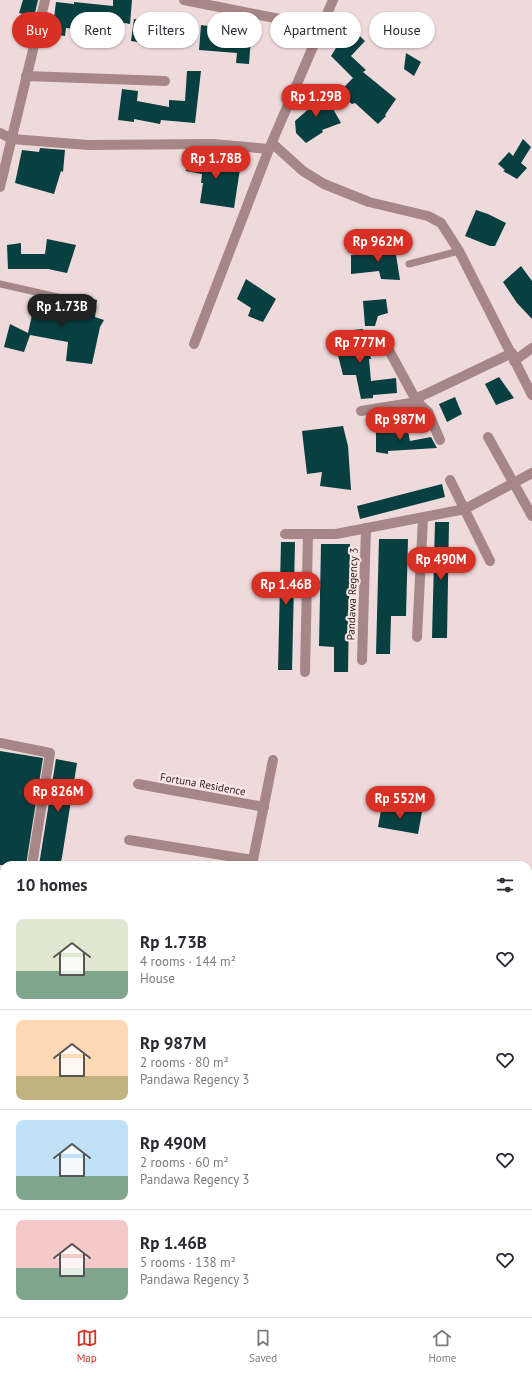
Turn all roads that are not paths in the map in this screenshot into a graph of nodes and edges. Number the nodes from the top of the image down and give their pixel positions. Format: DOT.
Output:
graph roads {
  1 [pos="45,0"];
  2 [pos="184,0"];
  3 [pos="333,0"];
  4 [pos="327,12"];
  5 [pos="270,17"];
  6 [pos="311,48"];
  7 [pos="26,76"];
  8 [pos="165,81"];
  9 [pos="0,133"];
  10 [pos="12,139"];
  11 [pos="271,147"];
  12 [pos="0,187"];
  13 [pos="459,251"];
  14 [pos="409,264"];
  15 [pos="0,284"];
  16 [pos="62,298"];
  17 [pos="384,341"];
  18 [pos="194,344"];
  19 [pos="532,348"];
  20 [pos="513,357"];
  21 [pos="532,395"];
  22 [pos="417,402"];
  23 [pos="361,411"];
  24 [pos="488,437"];
  25 [pos="440,440"];
  26 [pos="532,473"];
  27 [pos="450,480"];
  28 [pos="514,483"];
  29 [pos="465,509"];
  30 [pos="532,516"];
  31 [pos="423,518"];
  32 [pos="366,528"];
  33 [pos="285,534"];
  34 [pos="308,534"];
  35 [pos="490,561"];
  36 [pos="417,637"];
  37 [pos="362,660"];
  38 [pos="305,672"];
  39 [pos="0,743"];
  40 [pos="273,760"];
  41 [pos="138,784"];
  42 [pos="264,807"];
  43 [pos="129,840"];
  44 [pos="33,861"];
  45 [pos="247,861"];
  46 [pos="253,861"];
  1 -- 7 [label="street"];
  2 -- 5 [label="street"];
  3 -- 4 [label="street"];
  6 -- 11 [label="street"];
  7 -- 8 [label="street"];
  7 -- 10 [label="street"];
  9 -- 10 [label="street"];
  10 -- 11 [label="street"];
  10 -- 12 [label="street"];
  11 -- 13 [label="street"];
  11 -- 18 [label="street"];
  13 -- 14 [label="lane"];
  13 -- 20 [label="street"];
  15 -- 16 [label="lane"];
  17 -- 22 [label="street"];
  19 -- 20 [label="street"];
  20 -- 21 [label="street"];
  20 -- 22 [label="street"];
  22 -- 23 [label="street"];
  22 -- 25 [label="street"];
  24 -- 28 [label="street"];
  26 -- 28 [label="street, Pandawa Regency 3"];
  27 -- 29 [label="street"];
  28 -- 29 [label="street, Pandawa Regency 3"];
  28 -- 30 [label="street"];
  29 -- 31 [label="street, Pandawa Regency 3"];
  29 -- 35 [label="street"];
  31 -- 32 [label="street, Pandawa Regency 3"];
  31 -- 36 [label="street"];
  32 -- 34 [label="street, Pandawa Regency 3"];
  32 -- 37 [label="street, Pandawa Regency 3"];
  33 -- 34 [label="street, Pandawa Regency 3"];
  34 -- 38 [label="street"];
  39 -- 44 [label="street"];
  40 -- 42 [label="street"];
  41 -- 42 [label="street, Fortuna Residence"];
  42 -- 46 [label="street"];
  43 -- 45 [label="street"];
}
